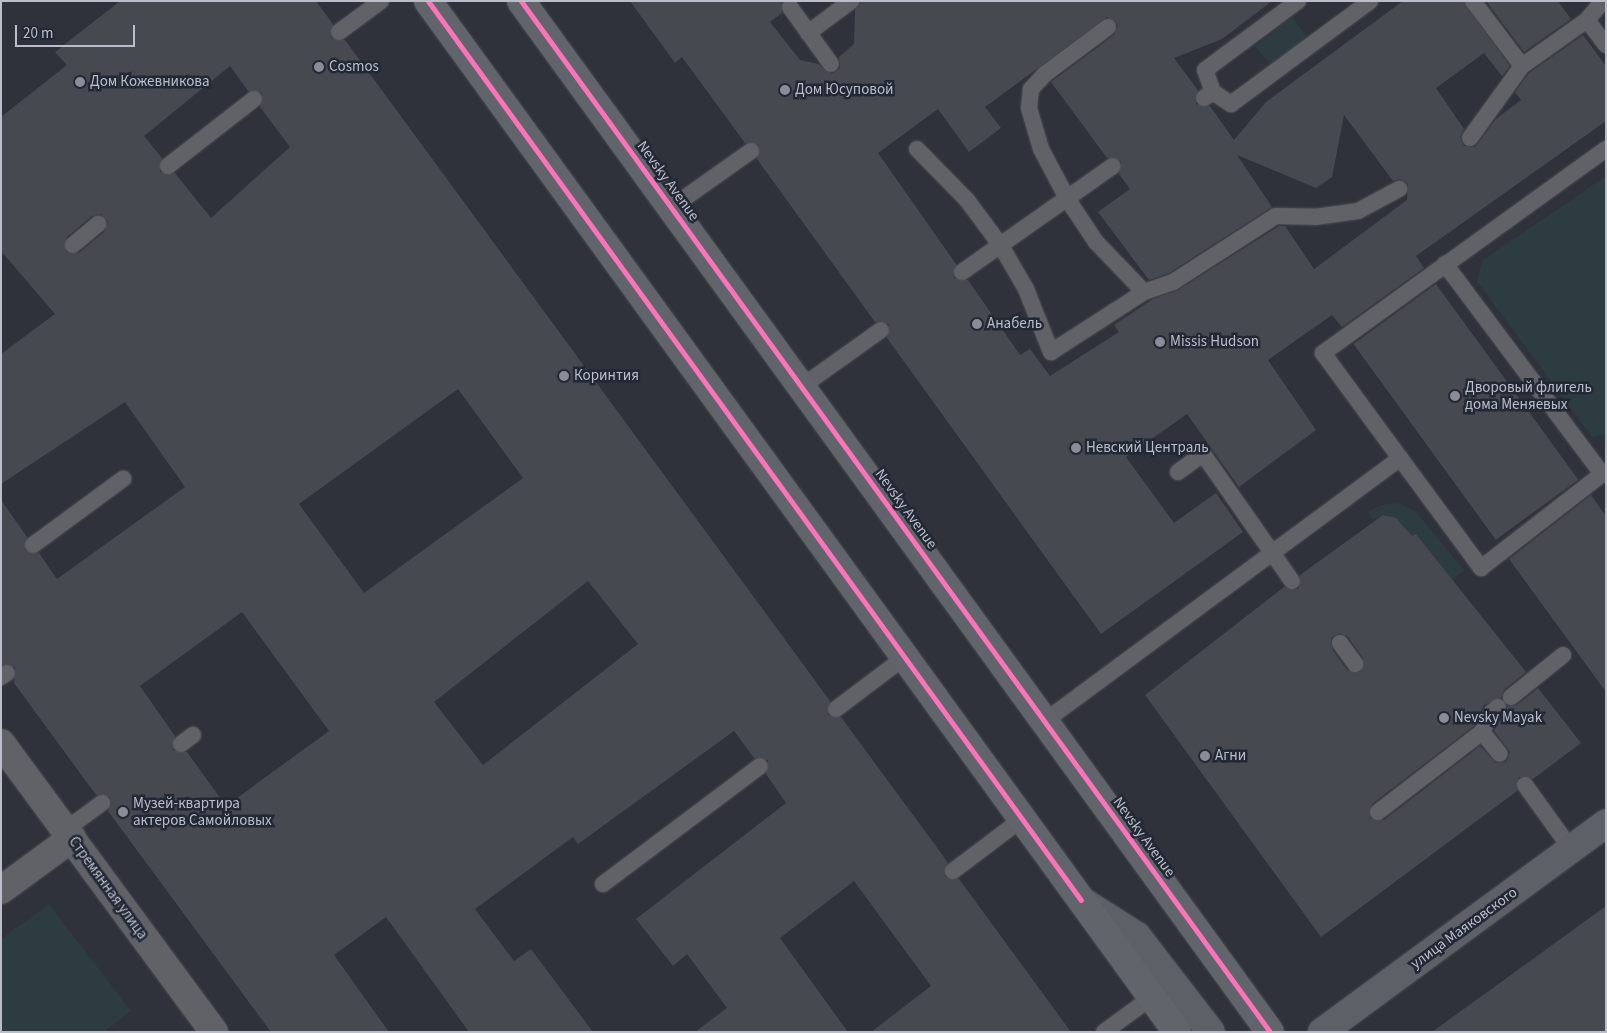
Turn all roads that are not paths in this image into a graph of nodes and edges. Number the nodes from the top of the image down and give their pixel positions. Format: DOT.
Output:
graph roads {
  1 [pos="381,1"];
  2 [pos="428,1"];
  3 [pos="521,1"];
  4 [pos="851,1"];
  5 [pos="1298,1"];
  6 [pos="1370,1"];
  7 [pos="1473,1"];
  8 [pos="1603,1"];
  9 [pos="790,6"];
  10 [pos="1587,20"];
  11 [pos="1108,27"];
  12 [pos="339,32"];
  13 [pos="808,32"];
  14 [pos="1606,45"];
  15 [pos="831,64"];
  16 [pos="1522,66"];
  17 [pos="254,99"];
  18 [pos="1470,138"];
  19 [pos="916,149"];
  20 [pos="1606,149"];
  21 [pos="751,152"];
  22 [pos="168,166"];
  23 [pos="1113,166"];
  24 [pos="1399,189"];
  25 [pos="1068,200"];
  26 [pos="672,208"];
  27 [pos="98,224"];
  28 [pos="73,246"];
  29 [pos="1001,246"];
  30 [pos="1445,264"];
  31 [pos="962,272"];
  32 [pos="1144,292"];
  33 [pos="881,330"];
  34 [pos="801,387"];
  35 [pos="1400,458"];
  36 [pos="1178,472"];
  37 [pos="1604,472"];
  38 [pos="123,479"];
  39 [pos="33,545"];
  40 [pos="1272,553"];
  41 [pos="1292,581"];
  42 [pos="1340,643"];
  43 [pos="1563,655"];
  44 [pos="905,657"];
  45 [pos="1355,664"];
  46 [pos="836,709"];
  47 [pos="1045,721"];
  48 [pos="1482,732"];
  49 [pos="1,743"];
  50 [pos="1500,754"];
  51 [pos="760,766"];
  52 [pos="1525,785"];
  53 [pos="102,803"];
  54 [pos="1378,812"];
  55 [pos="1022,819"];
  56 [pos="1606,823"];
  57 [pos="68,834"];
  58 [pos="1571,849"];
  59 [pos="953,870"];
  60 [pos="604,884"];
  61 [pos="1,890"];
  62 [pos="1081,900"];
  63 [pos="1152,997"];
  64 [pos="205,1028"];
  65 [pos="1104,1032"];
  66 [pos="1177,1032"];
  67 [pos="1211,1032"];
  68 [pos="1270,1032"];
  69 [pos="1322,1032"];
  1 -- 12 [label="lane"];
  2 -- 44 [label="main road"];
  3 -- 26 [label="main road, Nevsky Avenue"];
  4 -- 13 [label="lane"];
  5 -- 6 [label="lane"];
  7 -- 16 [label="lane"];
  8 -- 10 [label="lane"];
  9 -- 13 [label="lane"];
  10 -- 14 [label="lane"];
  10 -- 16 [label="lane"];
  11 -- 25 [label="lane"];
  13 -- 15 [label="lane"];
  16 -- 18 [label="lane"];
  17 -- 22 [label="lane"];
  19 -- 29 [label="lane"];
  20 -- 30 [label="lane"];
  21 -- 26 [label="lane"];
  23 -- 25 [label="lane"];
  24 -- 32 [label="lane"];
  25 -- 29 [label="lane"];
  25 -- 32 [label="lane"];
  26 -- 34 [label="main road, Nevsky Avenue"];
  27 -- 28 [label="lane"];
  29 -- 31 [label="lane"];
  29 -- 32 [label="lane"];
  30 -- 35 [label="lane"];
  30 -- 37 [label="lane"];
  33 -- 34 [label="lane"];
  34 -- 47 [label="main road, Nevsky Avenue"];
  35 -- 37 [label="lane"];
  35 -- 40 [label="lane"];
  36 -- 40 [label="lane"];
  38 -- 39 [label="lane"];
  40 -- 41 [label="lane"];
  40 -- 47 [label="lane"];
  42 -- 45 [label="lane"];
  43 -- 48 [label="lane"];
  44 -- 46 [label="lane"];
  44 -- 55 [label="main road"];
  47 -- 68 [label="main road, Nevsky Avenue"];
  48 -- 50 [label="lane"];
  48 -- 54 [label="lane"];
  49 -- 57 [label="street, Стремянная улица"];
  51 -- 60 [label="lane"];
  52 -- 58 [label="lane"];
  53 -- 57 [label="lane"];
  55 -- 59 [label="lane"];
  55 -- 62 [label="main road"];
  56 -- 58 [label="main road, улица Маяковского"];
  57 -- 61 [label="street"];
  57 -- 64 [label="street, Стремянная улица"];
  58 -- 69 [label="main road, улица Маяковского"];
  62 -- 63 [label="main road"];
  62 -- 67 [label="main road"];
  63 -- 65 [label="lane"];
  63 -- 66 [label="main road"];
}
